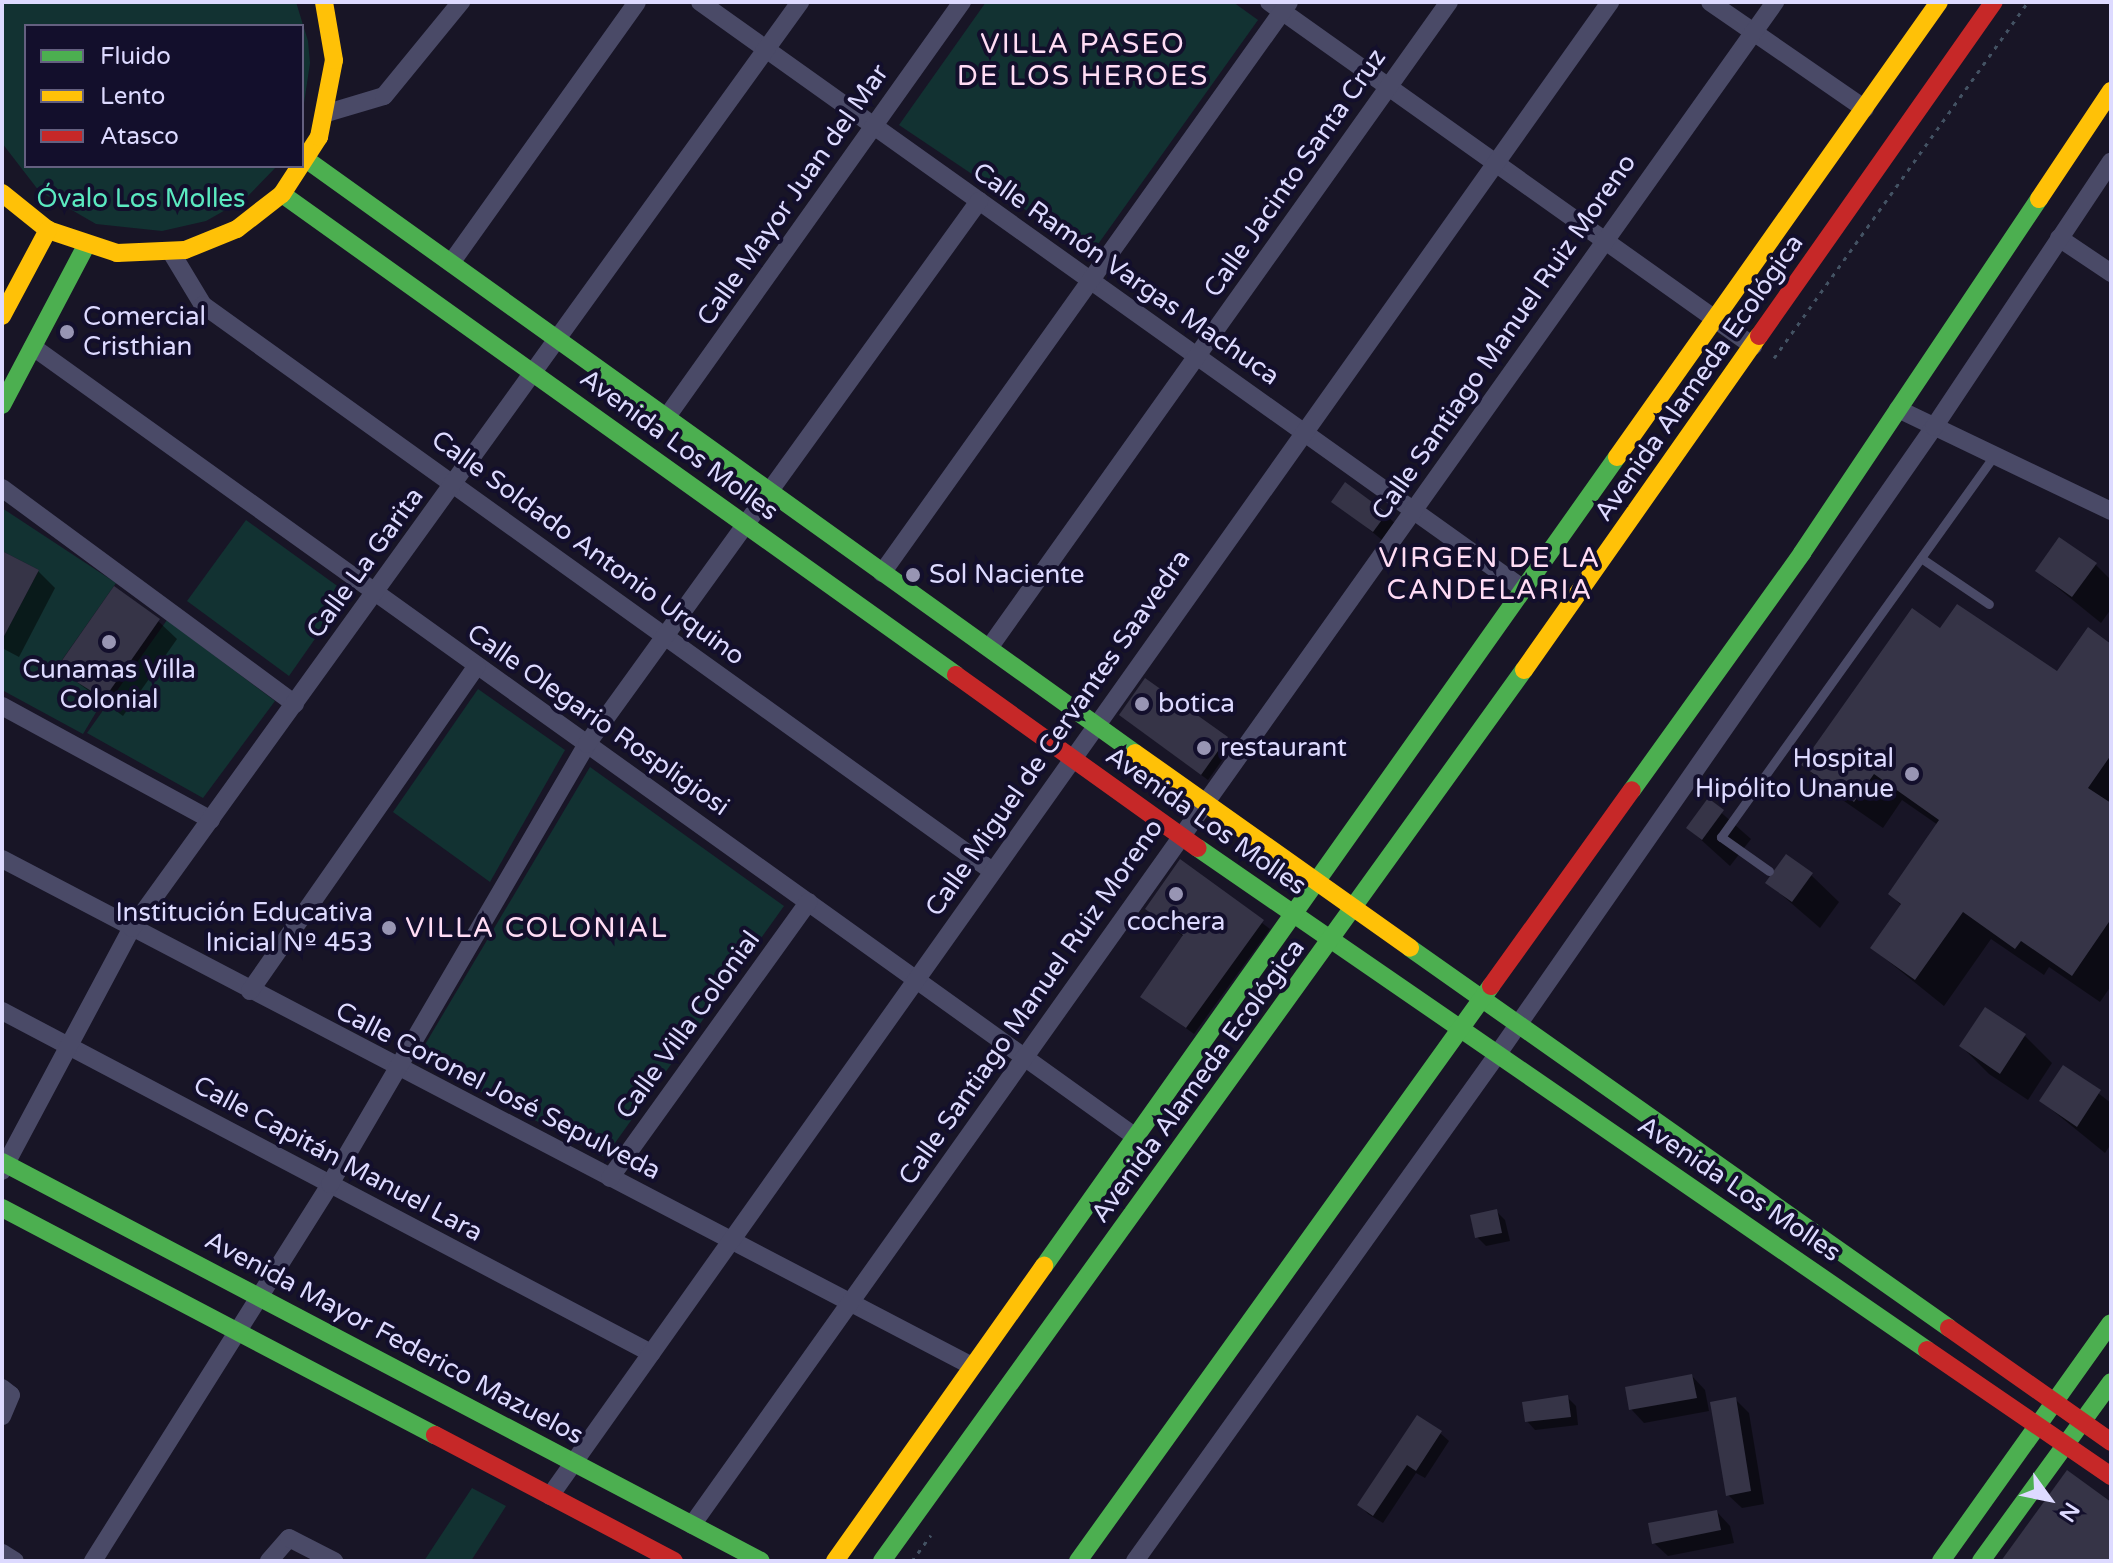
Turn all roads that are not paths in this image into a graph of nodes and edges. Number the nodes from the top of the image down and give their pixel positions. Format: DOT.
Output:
graph roads {
  1 [pos="324,2"];
  2 [pos="461,2"];
  3 [pos="637,2"];
  4 [pos="700,2"];
  5 [pos="800,2"];
  6 [pos="962,2"];
  7 [pos="1449,2"];
  8 [pos="1610,2"];
  9 [pos="1710,2"];
  10 [pos="1775,2"];
  11 [pos="1939,2"];
  12 [pos="1994,2"];
  13 [pos="1280,5"];
  14 [pos="1754,32"];
  15 [pos="766,49"];
  16 [pos="1389,87"];
  17 [pos="2111,91"];
  18 [pos="1865,109"];
  19 [pos="327,113"];
  20 [pos="874,126"];
  21 [pos="307,160"];
  22 [pos="2111,162"];
  23 [pos="1496,163"];
  24 [pos="304,164"];
  25 [pos="301,168"];
  26 [pos="2,193"];
  27 [pos="282,194"];
  28 [pos="979,201"];
  29 [pos="48,230"];
  30 [pos="2059,238"];
  31 [pos="1604,241"];
  32 [pos="86,246"];
  33 [pos="171,252"];
  34 [pos="451,263"];
  35 [pos="2111,273"];
  36 [pos="1091,281"];
  37 [pos="2,316"];
  38 [pos="1715,321"];
  39 [pos="558,340"];
  40 [pos="1753,346"];
  41 [pos="33,347"];
  42 [pos="1197,356"];
  43 [pos="534,374"];
  44 [pos="2,405"];
  45 [pos="1898,409"];
  46 [pos="666,418"];
  47 [pos="1934,427"];
  48 [pos="1304,432"];
  49 [pos="1995,453"];
  50 [pos="454,484"];
  51 [pos="2,488"];
  52 [pos="772,493"];
  53 [pos="1412,510"];
  54 [pos="2111,511"];
  55 [pos="748,526"];
  56 [pos="1921,558"];
  57 [pos="882,573"];
  58 [pos="1522,588"];
  59 [pos="375,594"];
  60 [pos="1989,604"];
  61 [pos="665,637"];
  62 [pos="989,648"];
  63 [pos="477,666"];
  64 [pos="295,704"];
  65 [pos="2,706"];
  66 [pos="1095,725"];
  67 [pos="587,744"];
  68 [pos="1072,757"];
  69 [pos="1204,803"];
  70 [pos="211,820"];
  71 [pos="1181,835"];
  72 [pos="2,859"];
  73 [pos="992,871"];
  74 [pos="1769,871"];
  75 [pos="1313,880"];
  76 [pos="808,902"];
  77 [pos="1355,910"];
  78 [pos="1289,913"];
  79 [pos="132,928"];
  80 [pos="1331,941"];
  81 [pos="916,978"];
  82 [pos="250,991"];
  83 [pos="1482,999"];
  84 [pos="2,1011"];
  85 [pos="1517,1024"];
  86 [pos="1460,1029"];
  87 [pos="69,1047"];
  88 [pos="1497,1055"];
  89 [pos="1023,1057"];
  90 [pos="395,1067"];
  91 [pos="1133,1135"];
  92 [pos="3,1166"];
  93 [pos="610,1178"];
  94 [pos="330,1184"];
  95 [pos="2,1208"];
  96 [pos="730,1241"];
  97 [pos="257,1296"];
  98 [pos="849,1303"];
  99 [pos="2111,1323"];
  100 [pos="237,1331"];
  101 [pos="651,1353"];
  102 [pos="972,1366"];
  103 [pos="2111,1382"];
  104 [pos="2,1388"];
  105 [pos="2054,1402"];
  106 [pos="2,1416"];
  107 [pos="2082,1421"];
  108 [pos="2038,1425"];
  109 [pos="2111,1442"];
  110 [pos="2066,1443"];
  111 [pos="573,1462"];
  112 [pos="2111,1476"];
  113 [pos="550,1496"];
  114 [pos="692,1525"];
  115 [pos="2,1553"];
  116 [pos="15,1561"];
  117 [pos="93,1561"];
  118 [pos="269,1561"];
  119 [pos="334,1561"];
  120 [pos="674,1561"];
  121 [pos="761,1561"];
  122 [pos="835,1561"];
  123 [pos="882,1561"];
  124 [pos="1078,1561"];
  125 [pos="1135,1561"];
  126 [pos="1941,1561"];
  127 [pos="1981,1561"];
  1 -- 19 [label="street"];
  2 -- 19 [label="street"];
  3 -- 34 [label="street"];
  4 -- 15 [label="street, Calle Ramón Vargas Machuca"];
  5 -- 15 [label="street, Calle La Garita"];
  6 -- 20 [label="street, Calle Mayor Juan del Mar"];
  7 -- 16 [label="street, Calle Jacinto Santa Cruz"];
  8 -- 23 [label="street, Calle Miguel de Cervantes Saavedra"];
  9 -- 14 [label="street"];
  10 -- 14 [label="street, Calle Santiago Manuel Ruiz Moreno"];
  11 -- 18 [label="street, Avenida Alameda Ecológica"];
  12 -- 40 [label="street, Avenida Alameda Ecológica"];
  13 -- 16 [label="street"];
  13 -- 36 [label="street"];
  14 -- 18 [label="street"];
  14 -- 31 [label="street, Calle Santiago Manuel Ruiz Moreno"];
  15 -- 20 [label="street, Calle Ramón Vargas Machuca"];
  15 -- 39 [label="street, Calle La Garita"];
  16 -- 23 [label="street"];
  16 -- 42 [label="street, Calle Jacinto Santa Cruz"];
  17 -- 45 [label="street"];
  18 -- 38 [label="street, Avenida Alameda Ecológica"];
  19 -- 21 [label="street"];
  20 -- 28 [label="street, Calle Ramón Vargas Machuca"];
  20 -- 46 [label="street, Calle Mayor Juan del Mar"];
  21 -- 24 [label="street"];
  21 -- 34 [label="street, Avenida Los Molles"];
  22 -- 30 [label="street"];
  23 -- 31 [label="street"];
  23 -- 48 [label="street, Calle Miguel de Cervantes Saavedra"];
  25 -- 27 [label="street"];
  26 -- 29 [label="street"];
  27 -- 33 [label="street"];
  27 -- 43 [label="street, Avenida Los Molles"];
  28 -- 36 [label="street, Calle Ramón Vargas Machuca"];
  28 -- 52 [label="street"];
  29 -- 32 [label="street"];
  29 -- 37 [label="street"];
  30 -- 35 [label="street"];
  30 -- 47 [label="street"];
  31 -- 38 [label="street"];
  31 -- 53 [label="street, Calle Santiago Manuel Ruiz Moreno"];
  32 -- 33 [label="street"];
  32 -- 41 [label="street"];
  33 -- 50 [label="street, Calle Soldado Antonio Urquino"];
  34 -- 39 [label="street, Avenida Los Molles"];
  36 -- 42 [label="street, Calle Ramón Vargas Machuca"];
  36 -- 57 [label="street"];
  38 -- 40 [label="street"];
  38 -- 58 [label="street, Avenida Alameda Ecológica"];
  39 -- 43 [label="street, Calle La Garita"];
  39 -- 46 [label="street, Avenida Los Molles"];
  40 -- 77 [label="street, Avenida Alameda Ecológica"];
  41 -- 44 [label="street"];
  41 -- 59 [label="street, Calle Olegario Rospligiosi"];
  42 -- 48 [label="street, Calle Ramón Vargas Machuca"];
  42 -- 62 [label="street, Calle Jacinto Santa Cruz"];
  43 -- 50 [label="street, Calle La Garita"];
  43 -- 55 [label="street, Avenida Los Molles"];
  45 -- 47 [label="street"];
  45 -- 83 [label="street"];
  46 -- 52 [label="street, Avenida Los Molles"];
  47 -- 49 [label="street"];
  47 -- 85 [label="street"];
  48 -- 53 [label="street, Calle Ramón Vargas Machuca"];
  48 -- 66 [label="street, Calle Miguel de Cervantes Saavedra"];
  49 -- 54 [label="street"];
  49 -- 56 [label="lane"];
  50 -- 59 [label="street, Calle La Garita"];
  50 -- 61 [label="street, Calle Soldado Antonio Urquino"];
  51 -- 64 [label="street"];
  52 -- 55 [label="street"];
  52 -- 57 [label="street, Avenida Los Molles"];
  53 -- 58 [label="street, Calle Ramón Vargas Machuca"];
  53 -- 69 [label="street, Calle Santiago Manuel Ruiz Moreno"];
  55 -- 61 [label="street"];
  55 -- 68 [label="street, Avenida Los Molles"];
  56 -- 60 [label="lane"];
  56 -- 74 [label="lane"];
  57 -- 62 [label="street, Avenida Los Molles"];
  58 -- 75 [label="street, Avenida Alameda Ecológica"];
  59 -- 63 [label="street, Calle Olegario Rospligiosi"];
  59 -- 64 [label="street, Calle La Garita"];
  61 -- 67 [label="street"];
  61 -- 73 [label="street, Calle Soldado Antonio Urquino"];
  62 -- 66 [label="street, Avenida Los Molles"];
  63 -- 67 [label="street, Calle Olegario Rospligiosi"];
  63 -- 82 [label="street"];
  64 -- 70 [label="street, Calle La Garita"];
  65 -- 70 [label="street"];
  66 -- 68 [label="street, Calle Miguel de Cervantes Saavedra"];
  66 -- 69 [label="street, Avenida Los Molles"];
  67 -- 76 [label="street, Calle Olegario Rospligiosi"];
  67 -- 90 [label="street"];
  68 -- 71 [label="street, Avenida Los Molles"];
  68 -- 73 [label="street, Calle Miguel de Cervantes Saavedra"];
  69 -- 71 [label="street, Calle Santiago Manuel Ruiz Moreno"];
  69 -- 75 [label="street, Avenida Los Molles"];
  70 -- 79 [label="street, Calle La Garita"];
  71 -- 78 [label="street, Avenida Los Molles"];
  71 -- 89 [label="street, Calle Santiago Manuel Ruiz Moreno"];
  72 -- 79 [label="street, Calle Coronel José Sepulveda"];
  73 -- 81 [label="street, Calle Miguel de Cervantes Saavedra"];
  75 -- 77 [label="street, Avenida Los Molles"];
  75 -- 78 [label="street, Avenida Alameda Ecológica"];
  76 -- 81 [label="street, Calle Olegario Rospligiosi"];
  76 -- 93 [label="street, Calle Villa Colonial"];
  77 -- 80 [label="street, Avenida Alameda Ecológica"];
  77 -- 83 [label="street, Avenida Los Molles"];
  78 -- 80 [label="street, Avenida Los Molles"];
  78 -- 91 [label="street, Avenida Alameda Ecológica"];
  79 -- 82 [label="street, Calle Coronel José Sepulveda"];
  79 -- 87 [label="street, Calle La Garita"];
  80 -- 86 [label="street, Avenida Los Molles"];
  80 -- 123 [label="street, Avenida Alameda Ecológica"];
  81 -- 89 [label="street, Calle Olegario Rospligiosi"];
  81 -- 96 [label="street, Calle Miguel de Cervantes Saavedra"];
  82 -- 90 [label="street, Calle Coronel José Sepulveda"];
  83 -- 85 [label="street, Avenida Los Molles"];
  83 -- 86 [label="street"];
  84 -- 87 [label="street, Calle Capitán Manuel Lara"];
  85 -- 88 [label="street"];
  85 -- 105 [label="street, Avenida Los Molles"];
  86 -- 88 [label="street, Avenida Los Molles"];
  86 -- 124 [label="street"];
  87 -- 92 [label="street, Calle La Garita"];
  87 -- 94 [label="street, Calle Capitán Manuel Lara"];
  88 -- 108 [label="street, Avenida Los Molles"];
  88 -- 125 [label="street"];
  89 -- 91 [label="street, Calle Olegario Rospligiosi"];
  89 -- 98 [label="street, Calle Santiago Manuel Ruiz Moreno"];
  90 -- 93 [label="street, Calle Coronel José Sepulveda"];
  90 -- 94 [label="street"];
  91 -- 102 [label="street, Avenida Alameda Ecológica"];
  92 -- 97 [label="street, Avenida Mayor Federico Mazuelos"];
  93 -- 96 [label="street, Calle Coronel José Sepulveda"];
  94 -- 97 [label="street"];
  94 -- 101 [label="street, Calle Capitán Manuel Lara"];
  95 -- 100 [label="street"];
  96 -- 98 [label="street, Calle Coronel José Sepulveda"];
  96 -- 101 [label="street, Calle Miguel de Cervantes Saavedra"];
  97 -- 100 [label="street"];
  97 -- 111 [label="street, Avenida Mayor Federico Mazuelos"];
  98 -- 102 [label="street, Calle Coronel José Sepulveda"];
  98 -- 114 [label="street, Calle Santiago Manuel Ruiz Moreno"];
  99 -- 105 [label="street"];
  100 -- 113 [label="street"];
  100 -- 117 [label="street"];
  101 -- 111 [label="street, Calle Miguel de Cervantes Saavedra"];
  102 -- 122 [label="street, Avenida Alameda Ecológica"];
  103 -- 107 [label="street"];
  104 -- 106 [label="street"];
  105 -- 107 [label="street, Avenida Los Molles"];
  105 -- 108 [label="street"];
  107 -- 109 [label="street, Avenida Los Molles"];
  107 -- 110 [label="street"];
  108 -- 110 [label="street, Avenida Los Molles"];
  108 -- 126 [label="street"];
  110 -- 112 [label="street, Avenida Los Molles"];
  110 -- 127 [label="street"];
  111 -- 113 [label="street, Calle Miguel de Cervantes Saavedra"];
  111 -- 114 [label="street, Avenida Mayor Federico Mazuelos"];
  113 -- 120 [label="street"];
  114 -- 121 [label="street, Avenida Mayor Federico Mazuelos"];
  115 -- 116 [label="street"];
  118 -- 119 [label="street"];
}
